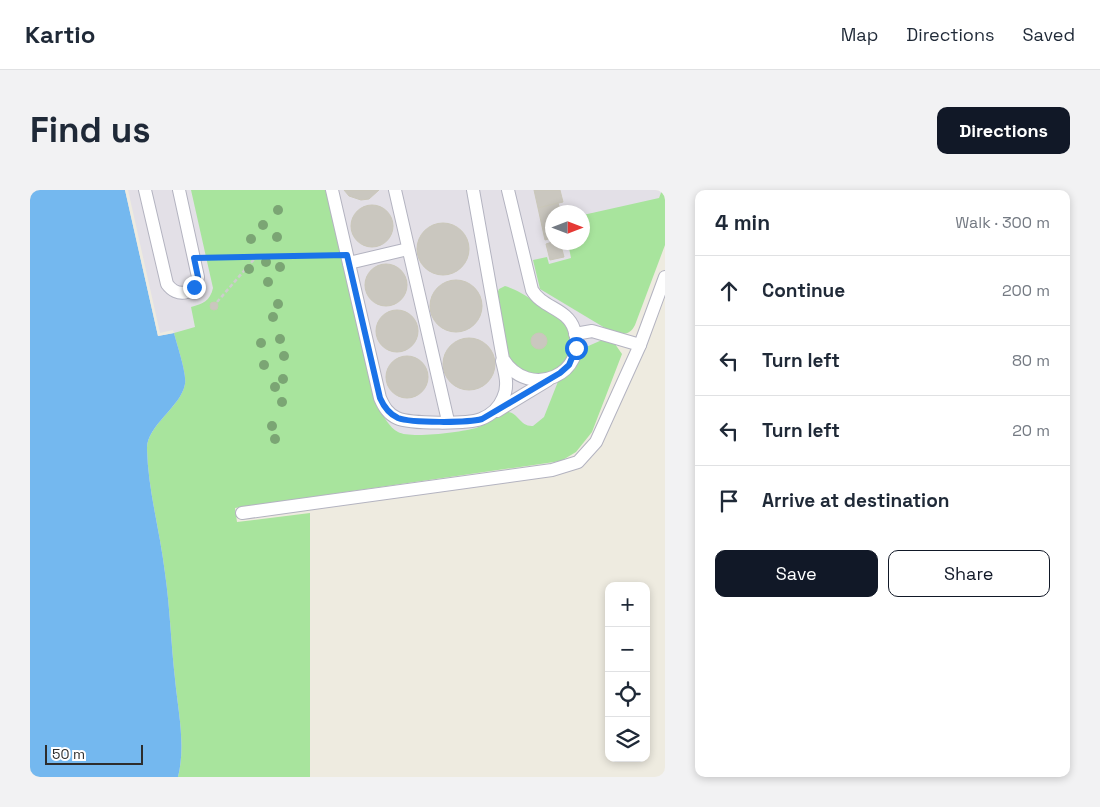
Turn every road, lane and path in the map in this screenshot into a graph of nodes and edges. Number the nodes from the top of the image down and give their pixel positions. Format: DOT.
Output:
graph roads {
  1 [pos="145,190"];
  2 [pos="179,190"];
  3 [pos="332,190"];
  4 [pos="395,190"];
  5 [pos="472,190"];
  6 [pos="508,190"];
  7 [pos="408,249"];
  8 [pos="256,257"];
  9 [pos="194,258"];
  10 [pos="348,259"];
  11 [pos="665,277"];
  12 [pos="217,302"];
  13 [pos="575,334"];
  14 [pos="640,346"];
  15 [pos="499,348"];
  16 [pos="555,376"];
  17 [pos="492,413"];
  18 [pos="448,421"];
  19 [pos="242,513"];
  1 -- 9 [label="lane"];
  2 -- 9 [label="lane"];
  3 -- 10 [label="lane"];
  4 -- 7 [label="lane"];
  5 -- 15 [label="lane"];
  6 -- 13 [label="lane"];
  7 -- 10 [label="lane"];
  7 -- 18 [label="lane"];
  8 -- 9 [label="path"];
  8 -- 10 [label="path"];
  8 -- 12 [label="path"];
  10 -- 18 [label="lane"];
  11 -- 14 [label="lane"];
  13 -- 14 [label="lane"];
  13 -- 16 [label="lane"];
  14 -- 19 [label="lane"];
  15 -- 16 [label="lane"];
  15 -- 17 [label="lane"];
  16 -- 17 [label="lane"];
  17 -- 18 [label="lane"];
}
